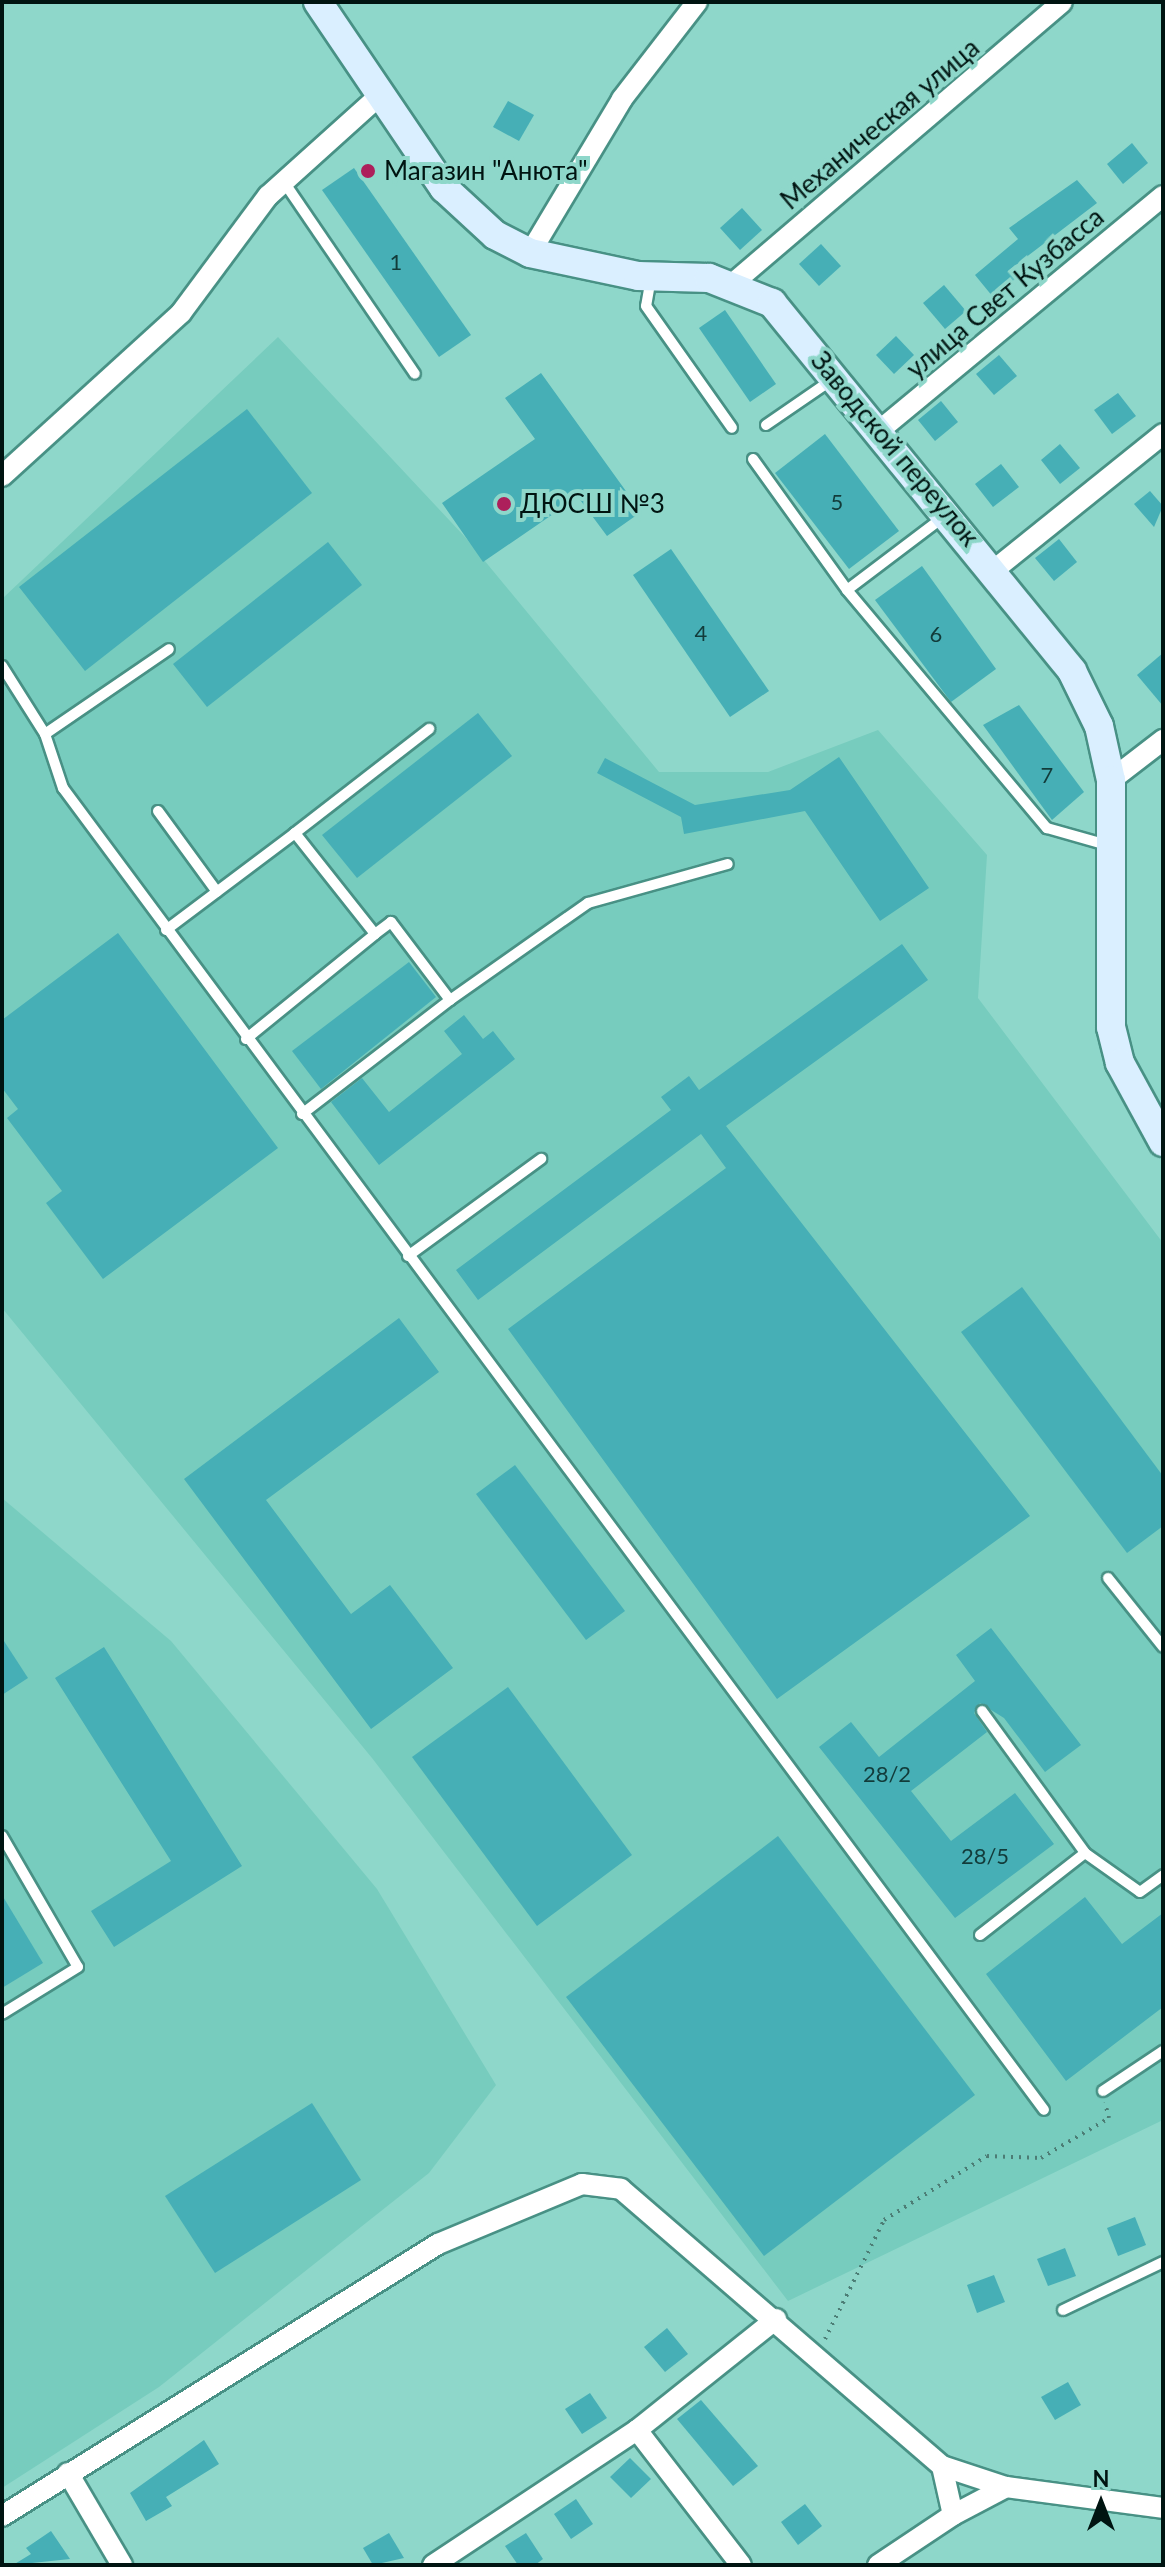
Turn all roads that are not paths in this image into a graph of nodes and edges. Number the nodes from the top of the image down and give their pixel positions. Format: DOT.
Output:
graph roads {
  1 [pos="318,2"];
  2 [pos="697,2"];
  3 [pos="1062,2"];
  4 [pos="377,98"];
  5 [pos="284,182"];
  6 [pos="1163,196"];
  7 [pos="530,253"];
  8 [pos="651,276"];
  9 [pos="731,285"];
  10 [pos="415,374"];
  11 [pos="836,377"];
  12 [pos="766,425"];
  13 [pos="732,428"];
  14 [pos="880,430"];
  15 [pos="1163,434"];
  16 [pos="753,459"];
  17 [pos="2,476"];
  18 [pos="950,513"];
  19 [pos="994,570"];
  20 [pos="847,590"];
  21 [pos="169,649"];
  22 [pos="2,666"];
  23 [pos="429,729"];
  24 [pos="45,734"];
  25 [pos="1159,753"];
  26 [pos="1111,780"];
  27 [pos="158,811"];
  28 [pos="295,833"];
  29 [pos="1113,846"];
  30 [pos="728,864"];
  31 [pos="217,892"];
  32 [pos="166,930"];
  33 [pos="375,934"];
  34 [pos="450,1000"];
  35 [pos="246,1039"];
  36 [pos="302,1114"];
  37 [pos="1163,1142"];
  38 [pos="541,1159"];
  39 [pos="408,1256"];
  40 [pos="1108,1578"];
  41 [pos="1163,1647"];
  42 [pos="982,1711"];
  43 [pos="2,1836"];
  44 [pos="1085,1853"];
  45 [pos="1163,1875"];
  46 [pos="980,1935"];
  47 [pos="2,2014"];
  48 [pos="1163,2051"];
  49 [pos="1103,2091"];
  50 [pos="1044,2110"];
  51 [pos="1163,2262"];
  52 [pos="1063,2310"];
  53 [pos="776,2319"];
  54 [pos="637,2430"];
  55 [pos="942,2466"];
  56 [pos="68,2473"];
  57 [pos="1006,2487"];
  58 [pos="1163,2508"];
  59 [pos="953,2515"];
  60 [pos="2,2516"];
  61 [pos="122,2565"];
  62 [pos="433,2565"];
  63 [pos="741,2565"];
  64 [pos="878,2565"];
  1 -- 4 [label="main road, Заводской переулок"];
  2 -- 7 [label="street"];
  3 -- 9 [label="street, Механическая улица"];
  4 -- 5 [label="street"];
  4 -- 7 [label="main road, Заводской переулок"];
  5 -- 10 [label="lane"];
  5 -- 17 [label="street"];
  6 -- 14 [label="street, улица Свет Кузбасса"];
  7 -- 8 [label="main road, Заводской переулок"];
  8 -- 9 [label="main road, Заводской переулок"];
  8 -- 13 [label="lane"];
  9 -- 11 [label="main road, Заводской переулок"];
  11 -- 12 [label="lane"];
  11 -- 14 [label="main road, Заводской переулок"];
  14 -- 18 [label="main road, Заводской переулок"];
  15 -- 19 [label="street"];
  16 -- 20 [label="lane"];
  18 -- 19 [label="main road, Заводской переулок"];
  18 -- 20 [label="lane"];
  19 -- 26 [label="main road, Заводской переулок"];
  20 -- 29 [label="lane"];
  21 -- 24 [label="lane"];
  22 -- 24 [label="lane"];
  23 -- 28 [label="lane"];
  24 -- 32 [label="lane"];
  25 -- 26 [label="street"];
  26 -- 29 [label="main road, Заводской переулок"];
  27 -- 31 [label="lane"];
  28 -- 31 [label="lane"];
  28 -- 33 [label="lane"];
  29 -- 37 [label="main road, Заводской переулок"];
  30 -- 34 [label="lane"];
  31 -- 32 [label="lane"];
  32 -- 35 [label="lane"];
  33 -- 34 [label="lane"];
  33 -- 35 [label="lane"];
  34 -- 36 [label="lane"];
  35 -- 36 [label="lane"];
  36 -- 39 [label="lane"];
  38 -- 39 [label="lane"];
  39 -- 50 [label="lane"];
  40 -- 41 [label="lane"];
  42 -- 44 [label="lane"];
  43 -- 47 [label="lane"];
  44 -- 45 [label="lane"];
  44 -- 46 [label="lane"];
  48 -- 49 [label="lane"];
  51 -- 52 [label="lane"];
  53 -- 54 [label="street"];
  53 -- 55 [label="street"];
  53 -- 56 [label="street"];
  54 -- 62 [label="street"];
  54 -- 63 [label="street"];
  55 -- 57 [label="street"];
  55 -- 59 [label="street"];
  56 -- 60 [label="street"];
  56 -- 61 [label="street"];
  57 -- 58 [label="street"];
  57 -- 59 [label="street"];
  59 -- 64 [label="street"];
}
